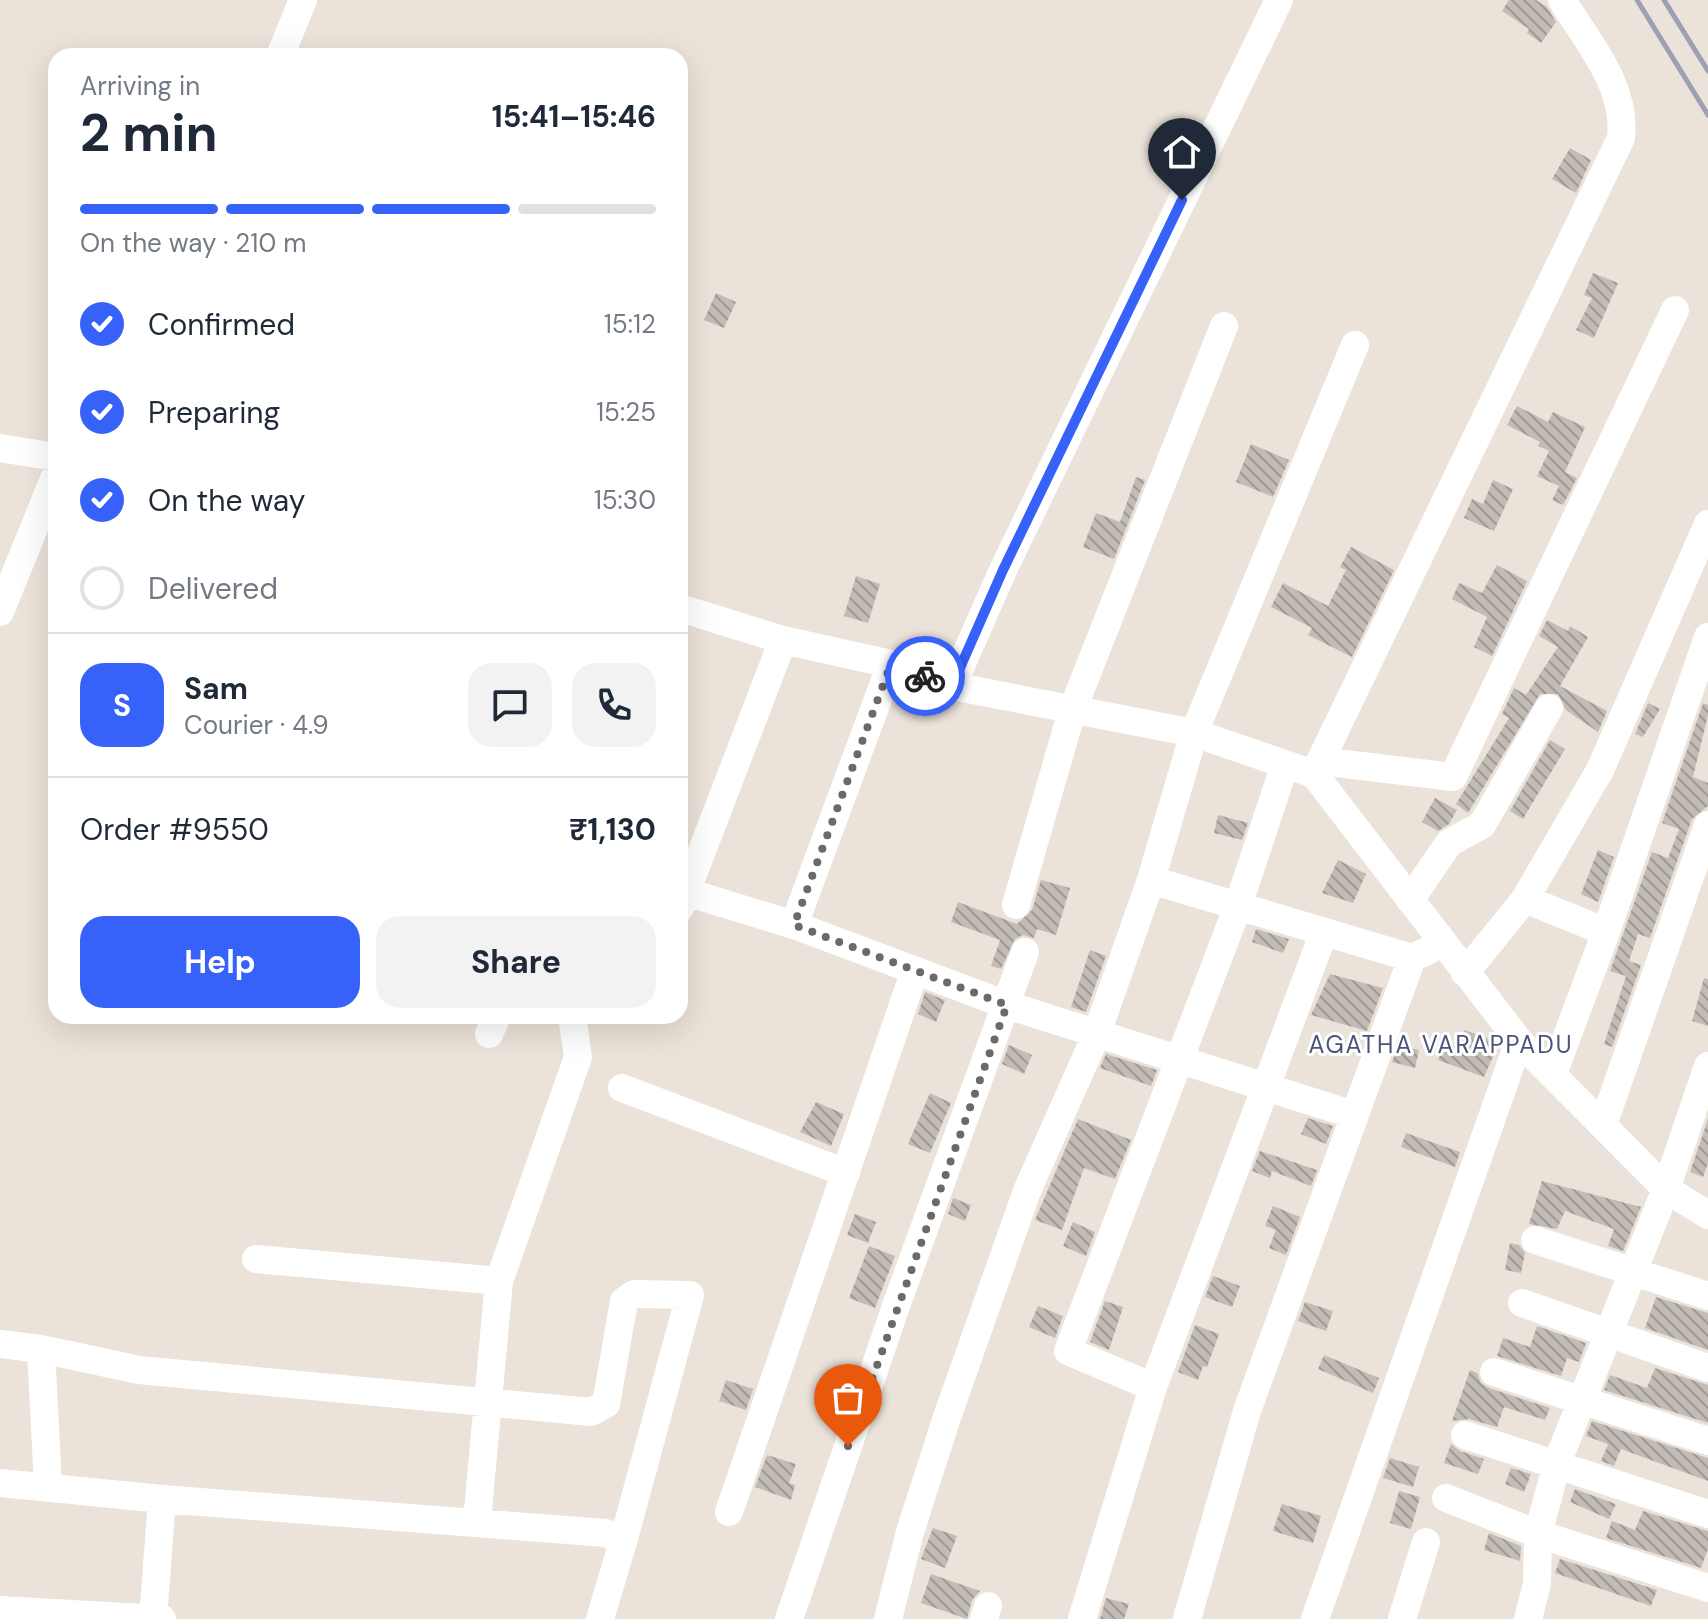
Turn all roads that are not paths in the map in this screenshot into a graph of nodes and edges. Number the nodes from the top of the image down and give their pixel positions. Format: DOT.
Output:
graph roads {
  1 [pos="303,0"];
  2 [pos="1279,0"];
  3 [pos="1562,0"];
  4 [pos="283,48"];
  5 [pos="1675,310"];
  6 [pos="1224,326"];
  7 [pos="1355,345"];
  8 [pos="0,448"];
  9 [pos="48,456"];
  10 [pos="48,494"];
  11 [pos="1708,524"];
  12 [pos="688,610"];
  13 [pos="0,612"];
  14 [pos="1708,637"];
  15 [pos="783,640"];
  16 [pos="891,664"];
  17 [pos="952,686"];
  18 [pos="1549,708"];
  19 [pos="1072,711"];
  20 [pos="1194,733"];
  21 [pos="1285,764"];
  22 [pos="1317,768"];
  23 [pos="1708,825"];
  24 [pos="1151,880"];
  25 [pos="688,882"];
  26 [pos="688,898"];
  27 [pos="1525,899"];
  28 [pos="1410,900"];
  29 [pos="1016,905"];
  30 [pos="1238,906"];
  31 [pos="794,925"];
  32 [pos="1324,932"];
  33 [pos="1606,932"];
  34 [pos="1443,944"];
  35 [pos="1025,952"];
  36 [pos="1412,958"];
  37 [pos="915,970"];
  38 [pos="1465,973"];
  39 [pos="1007,1005"];
  40 [pos="573,1024"];
  41 [pos="1097,1033"];
  42 [pos="1519,1041"];
  43 [pos="1179,1061"];
  44 [pos="1708,1066"];
  45 [pos="1553,1074"];
  46 [pos="622,1088"];
  47 [pos="1268,1088"];
  48 [pos="1354,1115"];
  49 [pos="1603,1125"];
  50 [pos="846,1173"];
  51 [pos="1666,1189"];
  52 [pos="1708,1215"];
  53 [pos="1535,1240"];
  54 [pos="256,1259"];
  55 [pos="1634,1270"];
  56 [pos="499,1281"];
  57 [pos="1708,1296"];
  58 [pos="1522,1303"];
  59 [pos="1610,1334"];
  60 [pos="0,1344"];
  61 [pos="41,1349"];
  62 [pos="1708,1368"];
  63 [pos="1494,1372"];
  64 [pos="1153,1387"];
  65 [pos="1582,1398"];
  66 [pos="488,1404"];
  67 [pos="1465,1435"];
  68 [pos="1708,1441"];
  69 [pos="1557,1463"];
  70 [pos="0,1483"];
  71 [pos="48,1486"];
  72 [pos="1446,1498"];
  73 [pos="162,1499"];
  74 [pos="729,1512"];
  75 [pos="1708,1514"];
  76 [pos="477,1521"];
  77 [pos="1538,1534"];
  78 [pos="623,1542"];
  79 [pos="1426,1542"];
  80 [pos="1708,1588"];
  81 [pos="0,1610"];
  82 [pos="153,1619"];
  83 [pos="162,1619"];
  84 [pos="600,1619"];
  85 [pos="789,1619"];
  86 [pos="888,1619"];
  87 [pos="1082,1619"];
  88 [pos="1187,1619"];
  89 [pos="1315,1619"];
  90 [pos="1402,1619"];
  91 [pos="1528,1619"];
  1 -- 4 [label="street"];
  2 -- 17 [label="street"];
  3 -- 22 [label="street"];
  5 -- 22 [label="street"];
  6 -- 19 [label="street"];
  7 -- 20 [label="street"];
  8 -- 9 [label="street"];
  10 -- 13 [label="street"];
  11 -- 27 [label="street"];
  12 -- 15 [label="street"];
  14 -- 33 [label="street"];
  15 -- 16 [label="street"];
  15 -- 25 [label="street"];
  16 -- 17 [label="street"];
  16 -- 31 [label="street"];
  17 -- 19 [label="street"];
  18 -- 28 [label="street"];
  19 -- 20 [label="street"];
  19 -- 29 [label="street"];
  20 -- 21 [label="street"];
  20 -- 24 [label="street"];
  21 -- 22 [label="street"];
  21 -- 30 [label="street"];
  22 -- 28 [label="street"];
  23 -- 49 [label="street"];
  24 -- 30 [label="street"];
  24 -- 41 [label="street"];
  26 -- 31 [label="street"];
  27 -- 33 [label="street"];
  27 -- 38 [label="street"];
  28 -- 34 [label="street"];
  30 -- 32 [label="street"];
  30 -- 43 [label="street"];
  31 -- 37 [label="street"];
  32 -- 36 [label="street"];
  32 -- 47 [label="street"];
  33 -- 45 [label="street"];
  34 -- 36 [label="street"];
  34 -- 38 [label="street"];
  35 -- 39 [label="street"];
  36 -- 48 [label="street"];
  37 -- 39 [label="street"];
  37 -- 50 [label="street"];
  38 -- 42 [label="street"];
  39 -- 41 [label="street"];
  39 -- 85 [label="street"];
  40 -- 56 [label="street"];
  41 -- 43 [label="street"];
  41 -- 86 [label="street"];
  42 -- 45 [label="street"];
  42 -- 89 [label="street"];
  43 -- 47 [label="street"];
  43 -- 64 [label="street"];
  44 -- 51 [label="street"];
  45 -- 49 [label="street"];
  46 -- 50 [label="street"];
  47 -- 48 [label="street"];
  47 -- 64 [label="street"];
  48 -- 88 [label="street"];
  49 -- 51 [label="street"];
  50 -- 74 [label="street"];
  51 -- 52 [label="street"];
  51 -- 55 [label="street"];
  53 -- 55 [label="street"];
  54 -- 56 [label="street"];
  55 -- 57 [label="street"];
  55 -- 59 [label="street"];
  56 -- 66 [label="street"];
  58 -- 59 [label="street"];
  59 -- 62 [label="street"];
  59 -- 65 [label="street"];
  60 -- 61 [label="street"];
  61 -- 66 [label="street"];
  61 -- 71 [label="street"];
  63 -- 65 [label="street"];
  64 -- 87 [label="street"];
  65 -- 68 [label="street"];
  65 -- 69 [label="street"];
  66 -- 76 [label="street"];
  66 -- 78 [label="street"];
  67 -- 69 [label="street"];
  69 -- 75 [label="street"];
  69 -- 77 [label="street"];
  70 -- 71 [label="street"];
  71 -- 73 [label="street"];
  72 -- 77 [label="street"];
  73 -- 76 [label="street"];
  73 -- 82 [label="street"];
  76 -- 78 [label="street"];
  77 -- 80 [label="street"];
  77 -- 91 [label="street"];
  78 -- 84 [label="street"];
  79 -- 90 [label="street"];
  81 -- 82 [label="street"];
  82 -- 83 [label="street"];
}
